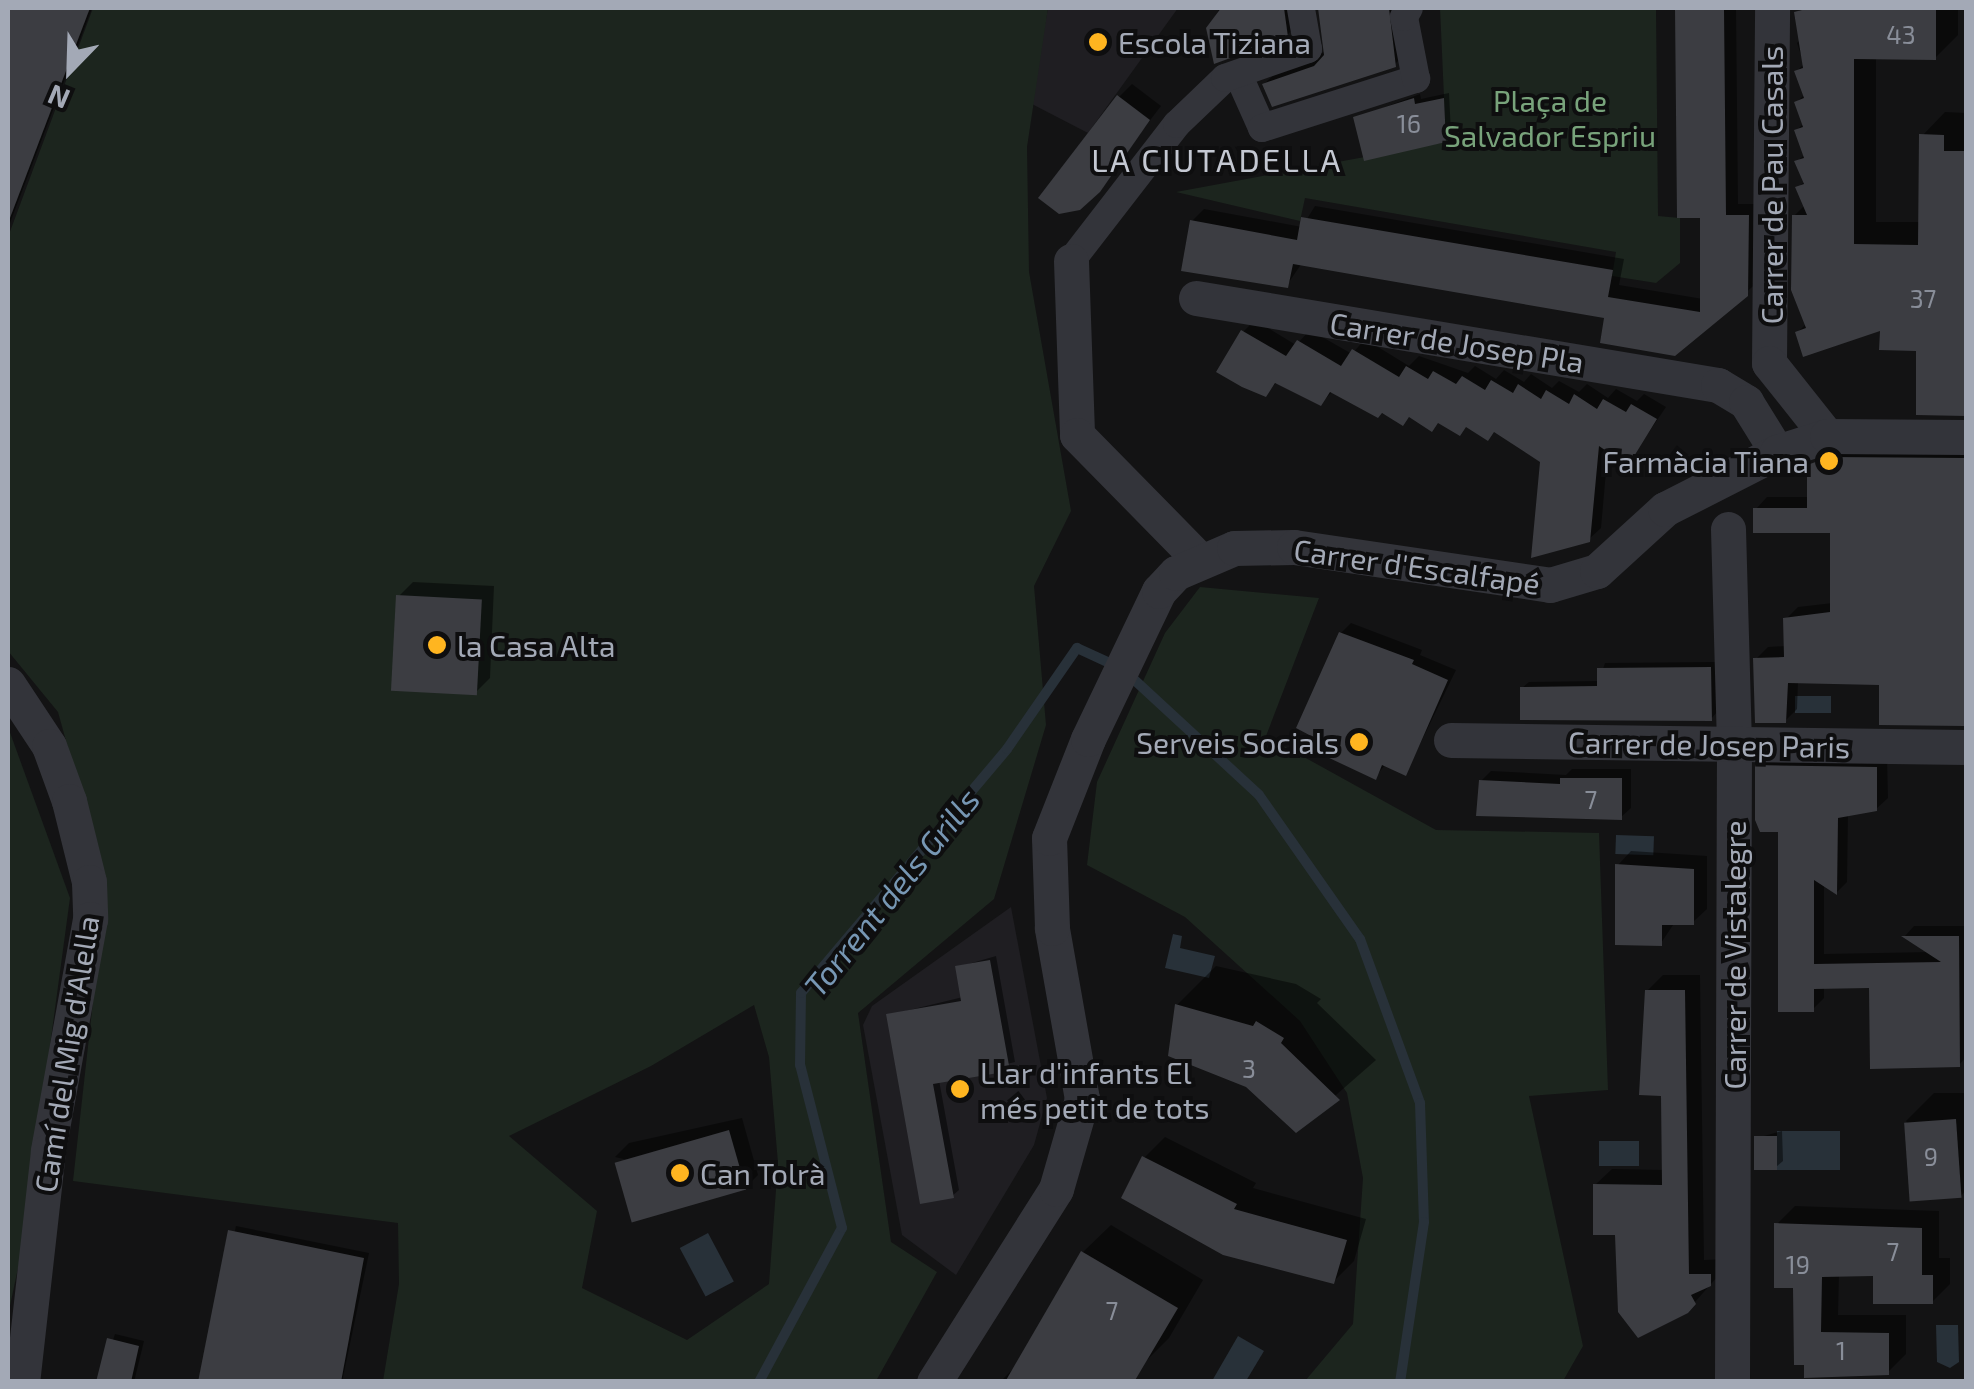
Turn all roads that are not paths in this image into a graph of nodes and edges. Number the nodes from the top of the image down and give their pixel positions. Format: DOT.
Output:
graph roads {
  1 [pos="1409,8"];
  2 [pos="1772,8"];
  3 [pos="1301,9"];
  4 [pos="1238,74"];
  5 [pos="1071,261"];
  6 [pos="1196,298"];
  7 [pos="1782,379"];
  8 [pos="1732,393"];
  9 [pos="1827,436"];
  10 [pos="1966,437"];
  11 [pos="1777,452"];
  12 [pos="1728,529"];
  13 [pos="1198,558"];
  14 [pos="8,684"];
  15 [pos="1452,740"];
  16 [pos="1734,744"];
  17 [pos="1966,747"];
  18 [pos="22,1382"];
  19 [pos="934,1382"];
  20 [pos="1732,1382"];
  1 -- 4 [label="street"];
  2 -- 7 [label="street, Carrer de Pau Casals"];
  3 -- 4 [label="street"];
  4 -- 5 [label="street"];
  5 -- 13 [label="street"];
  6 -- 8 [label="street, Carrer de Josep Pla"];
  7 -- 8 [label="street"];
  7 -- 9 [label="street"];
  7 -- 11 [label="street"];
  8 -- 11 [label="street"];
  9 -- 10 [label="street, Carrer d'Escalfapé"];
  9 -- 11 [label="street, Carrer d'Escalfapé"];
  11 -- 13 [label="street, Carrer d'Escalfapé"];
  12 -- 16 [label="street, Carrer de Vistalegre"];
  13 -- 19 [label="street"];
  14 -- 18 [label="street, Camí del Mig d'Alella"];
  15 -- 16 [label="street, Carrer de Josep Paris"];
  16 -- 17 [label="street, Carrer de Josep Paris"];
  16 -- 20 [label="street, Carrer de Vistalegre"];
}
